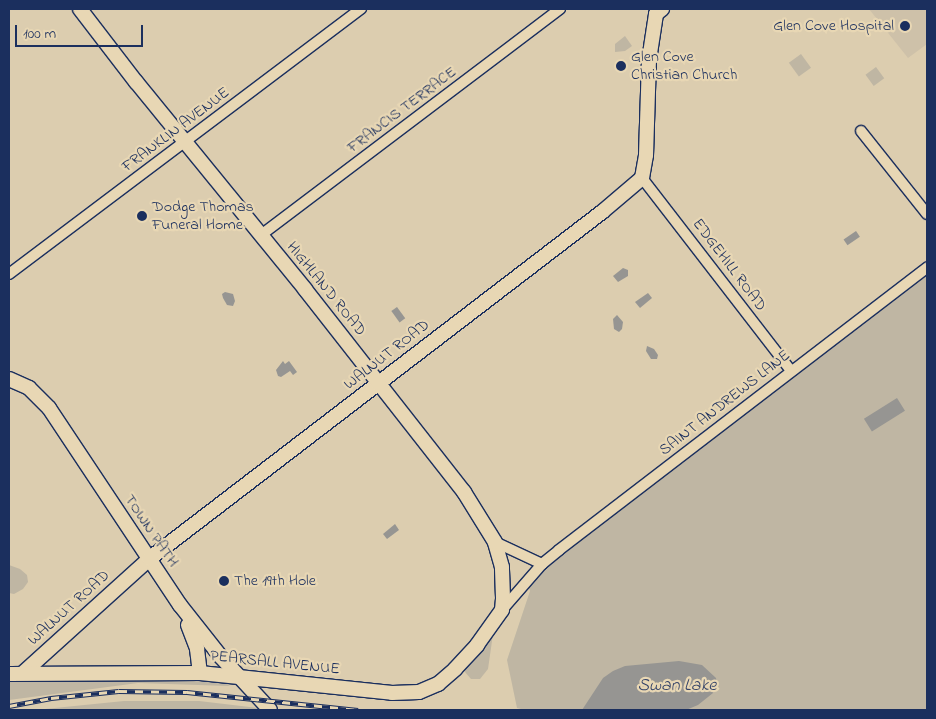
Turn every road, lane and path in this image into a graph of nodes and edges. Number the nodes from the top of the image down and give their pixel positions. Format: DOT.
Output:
graph roads {
  1 [pos="80,9"];
  2 [pos="360,9"];
  3 [pos="560,9"];
  4 [pos="658,11"];
  5 [pos="861,130"];
  6 [pos="184,142"];
  7 [pos="642,178"];
  8 [pos="927,214"];
  9 [pos="261,235"];
  10 [pos="927,268"];
  11 [pos="9,274"];
  12 [pos="791,372"];
  13 [pos="9,379"];
  14 [pos="379,383"];
  15 [pos="495,542"];
  16 [pos="149,559"];
  17 [pos="542,564"];
  18 [pos="180,605"];
  19 [pos="502,610"];
  20 [pos="200,673"];
  21 [pos="16,674"];
  22 [pos="238,676"];
  23 [pos="282,681"];
  24 [pos="265,705"];
  1 -- 6 [label="street, HIGHLAND ROAD"];
  2 -- 6 [label="street, FRANKLIN AVENUE"];
  3 -- 9 [label="street, FRANCIS TERRACE"];
  4 -- 7 [label="street"];
  5 -- 8 [label="street"];
  6 -- 9 [label="street, HIGHLAND ROAD"];
  6 -- 11 [label="street, FRANKLIN AVENUE"];
  7 -- 12 [label="street, EDGEHILL ROAD"];
  7 -- 14 [label="street, WALNUT ROAD"];
  9 -- 14 [label="street, HIGHLAND ROAD"];
  10 -- 12 [label="street, SAINT ANDREWS LANE"];
  12 -- 17 [label="street, SAINT ANDREWS LANE"];
  13 -- 16 [label="street, TOWN PATH"];
  14 -- 15 [label="street, HIGHLAND ROAD"];
  14 -- 16 [label="street, WALNUT ROAD"];
  15 -- 17 [label="street"];
  15 -- 19 [label="street, HIGHLAND ROAD"];
  16 -- 18 [label="street, TOWN PATH"];
  16 -- 21 [label="street, WALNUT ROAD"];
  17 -- 19 [label="street, SAINT ANDREWS LANE"];
  18 -- 20 [label="street"];
  18 -- 22 [label="street, TOWN PATH"];
  19 -- 23 [label="street, PEARSALL AVENUE"];
  20 -- 21 [label="street, PEARSALL AVENUE"];
  20 -- 22 [label="street, PEARSALL AVENUE"];
  22 -- 23 [label="street, PEARSALL AVENUE"];
  22 -- 24 [label="street, TOWN PATH"];
  23 -- 24 [label="street"];
}
